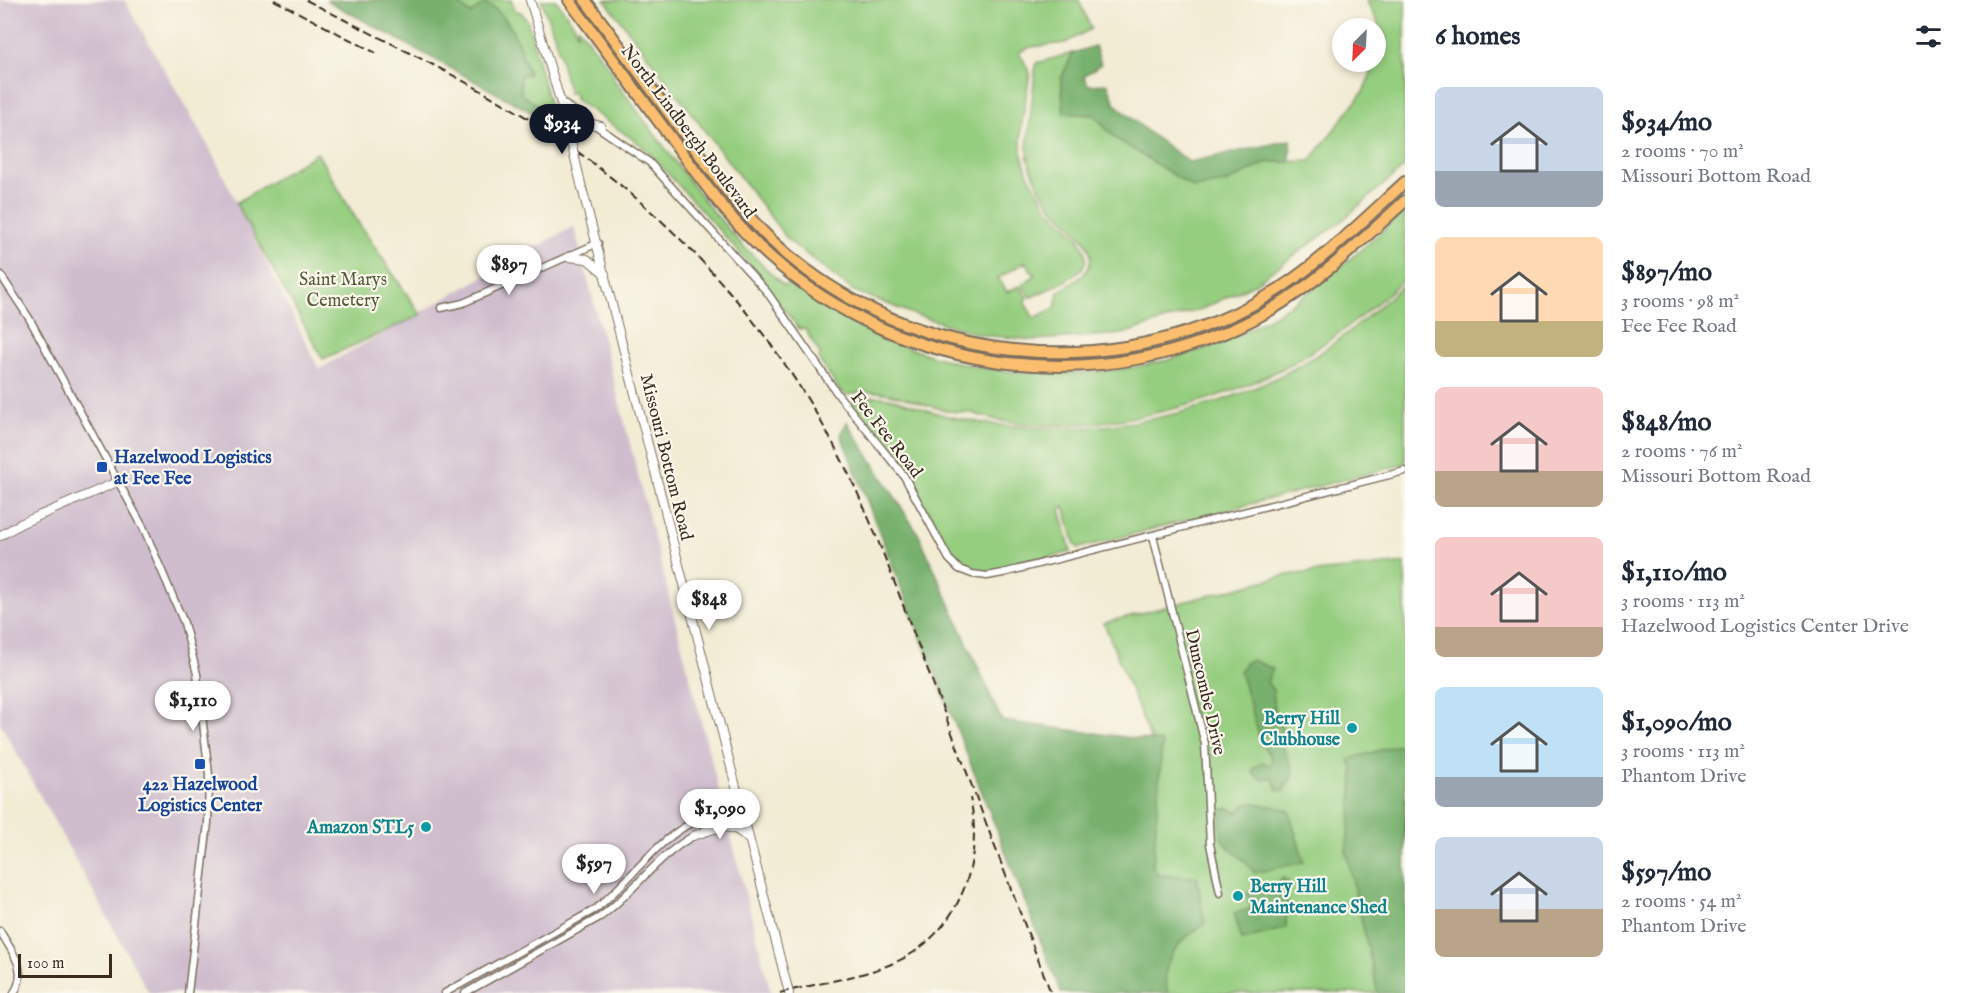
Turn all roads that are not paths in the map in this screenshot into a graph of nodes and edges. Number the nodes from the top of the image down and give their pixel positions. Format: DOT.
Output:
graph roads {
  1 [pos="530,0"];
  2 [pos="569,0"];
  3 [pos="585,0"];
  4 [pos="561,102"];
  5 [pos="601,126"];
  6 [pos="571,141"];
  7 [pos="1405,182"];
  8 [pos="1405,201"];
  9 [pos="598,243"];
  10 [pos="568,257"];
  11 [pos="0,274"];
  12 [pos="606,275"];
  13 [pos="441,308"];
  14 [pos="1405,471"];
  15 [pos="117,482"];
  16 [pos="0,536"];
  17 [pos="1153,536"];
  18 [pos="742,809"];
  19 [pos="693,836"];
  20 [pos="750,841"];
  21 [pos="1220,893"];
  22 [pos="0,931"];
  23 [pos="14,993"];
  24 [pos="188,993"];
  25 [pos="445,993"];
  26 [pos="465,993"];
  27 [pos="789,993"];
  1 -- 4 [label="street, Missouri Bottom Road"];
  2 -- 8 [label="highway, North Lindbergh Boulevard"];
  3 -- 7 [label="highway, North Lindbergh Boulevard"];
  4 -- 5 [label="street, Fee Fee Road"];
  4 -- 6 [label="street, Missouri Bottom Road, bridge"];
  5 -- 6 [label="street"];
  5 -- 17 [label="street, Fee Fee Road"];
  6 -- 9 [label="street, Missouri Bottom Road, bridge"];
  9 -- 10 [label="street"];
  9 -- 12 [label="street, Missouri Bottom Road"];
  10 -- 12 [label="street"];
  10 -- 13 [label="street"];
  11 -- 15 [label="street"];
  12 -- 18 [label="street, Missouri Bottom Road"];
  14 -- 17 [label="street, Fee Fee Road"];
  15 -- 16 [label="street"];
  15 -- 24 [label="street"];
  17 -- 21 [label="street, Duncombe Drive"];
  18 -- 19 [label="street"];
  18 -- 20 [label="street, Missouri Bottom Road"];
  18 -- 25 [label="street"];
  19 -- 20 [label="street"];
  19 -- 26 [label="street"];
  20 -- 27 [label="street, Missouri Bottom Road"];
  22 -- 23 [label="street"];
}
